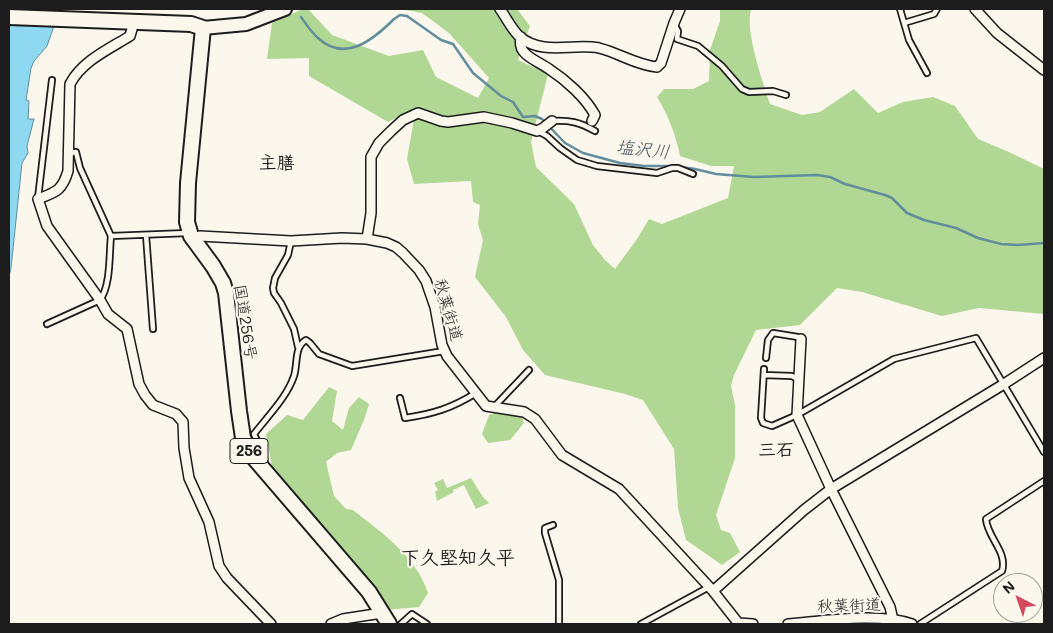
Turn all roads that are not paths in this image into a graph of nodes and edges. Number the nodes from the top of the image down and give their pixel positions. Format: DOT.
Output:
graph roads {
  1 [pos="285,9"];
  2 [pos="500,9"];
  3 [pos="680,9"];
  4 [pos="900,9"];
  5 [pos="937,9"];
  6 [pos="976,9"];
  7 [pos="9,17"];
  8 [pos="134,22"];
  9 [pos="674,23"];
  10 [pos="904,24"];
  11 [pos="203,28"];
  12 [pos="520,37"];
  13 [pos="1044,70"];
  14 [pos="927,73"];
  15 [pos="52,80"];
  16 [pos="786,95"];
  17 [pos="552,121"];
  18 [pos="592,121"];
  19 [pos="540,130"];
  20 [pos="595,131"];
  21 [pos="69,153"];
  22 [pos="693,174"];
  23 [pos="38,199"];
  24 [pos="146,235"];
  25 [pos="110,236"];
  26 [pos="191,236"];
  27 [pos="367,239"];
  28 [pos="290,241"];
  29 [pos="100,300"];
  30 [pos="47,324"];
  31 [pos="153,329"];
  32 [pos="801,339"];
  33 [pos="298,347"];
  34 [pos="444,351"];
  35 [pos="766,358"];
  36 [pos="1044,358"];
  37 [pos="764,369"];
  38 [pos="530,370"];
  39 [pos="764,375"];
  40 [pos="799,381"];
  41 [pos="1004,384"];
  42 [pos="476,393"];
  43 [pos="400,398"];
  44 [pos="494,407"];
  45 [pos="797,415"];
  46 [pos="1044,452"];
  47 [pos="265,473"];
  48 [pos="1044,481"];
  49 [pos="831,489"];
  50 [pos="553,525"];
  51 [pos="711,589"];
  52 [pos="386,618"];
  53 [pos="890,622"];
  54 [pos="739,623"];
  55 [pos="271,624"];
  56 [pos="331,624"];
  57 [pos="401,624"];
  58 [pos="427,624"];
  59 [pos="559,624"];
  60 [pos="641,624"];
  61 [pos="753,624"];
  62 [pos="788,624"];
  63 [pos="912,624"];
  64 [pos="920,624"];
  1 -- 11 [label="main road"];
  2 -- 12 [label="street"];
  3 -- 9 [label="street"];
  4 -- 10 [label="lane"];
  5 -- 10 [label="lane"];
  6 -- 13 [label="street"];
  7 -- 8 [label="highway"];
  8 -- 11 [label="highway"];
  8 -- 21 [label="street"];
  9 -- 12 [label="street"];
  9 -- 16 [label="lane"];
  10 -- 14 [label="lane"];
  11 -- 26 [label="highway"];
  12 -- 18 [label="street"];
  15 -- 23 [label="lane"];
  17 -- 19 [label="street"];
  17 -- 20 [label="lane"];
  19 -- 22 [label="lane"];
  19 -- 27 [label="street"];
  21 -- 23 [label="street"];
  21 -- 25 [label="lane"];
  23 -- 29 [label="street"];
  24 -- 25 [label="lane, 秋葉街道"];
  24 -- 26 [label="lane, 秋葉街道"];
  24 -- 31 [label="lane"];
  25 -- 29 [label="lane"];
  26 -- 28 [label="street, 秋葉街道"];
  26 -- 47 [label="highway, 国道256号 / 256"];
  27 -- 28 [label="street, 秋葉街道"];
  27 -- 34 [label="street, 秋葉街道"];
  28 -- 33 [label="lane"];
  29 -- 30 [label="lane"];
  29 -- 55 [label="street"];
  32 -- 35 [label="lane"];
  32 -- 40 [label="street"];
  33 -- 34 [label="lane"];
  33 -- 47 [label="lane"];
  34 -- 42 [label="street, 秋葉街道"];
  36 -- 41 [label="street"];
  37 -- 39 [label="lane"];
  38 -- 44 [label="lane"];
  39 -- 40 [label="lane"];
  39 -- 45 [label="lane"];
  40 -- 45 [label="street"];
  41 -- 45 [label="lane"];
  41 -- 46 [label="lane"];
  41 -- 49 [label="street"];
  42 -- 43 [label="lane"];
  42 -- 44 [label="street, 秋葉街道"];
  44 -- 51 [label="street, 秋葉街道"];
  45 -- 49 [label="street"];
  47 -- 52 [label="highway, 国道256号 / 256"];
  48 -- 64 [label="lane"];
  49 -- 51 [label="street"];
  49 -- 53 [label="street"];
  50 -- 59 [label="lane"];
  51 -- 54 [label="street, 秋葉街道"];
  51 -- 60 [label="lane"];
  52 -- 56 [label="street"];
  53 -- 62 [label="street, 秋葉街道"];
  53 -- 63 [label="street, 秋葉街道"];
  54 -- 61 [label="street, 秋葉街道"];
  57 -- 58 [label="lane"];
}
